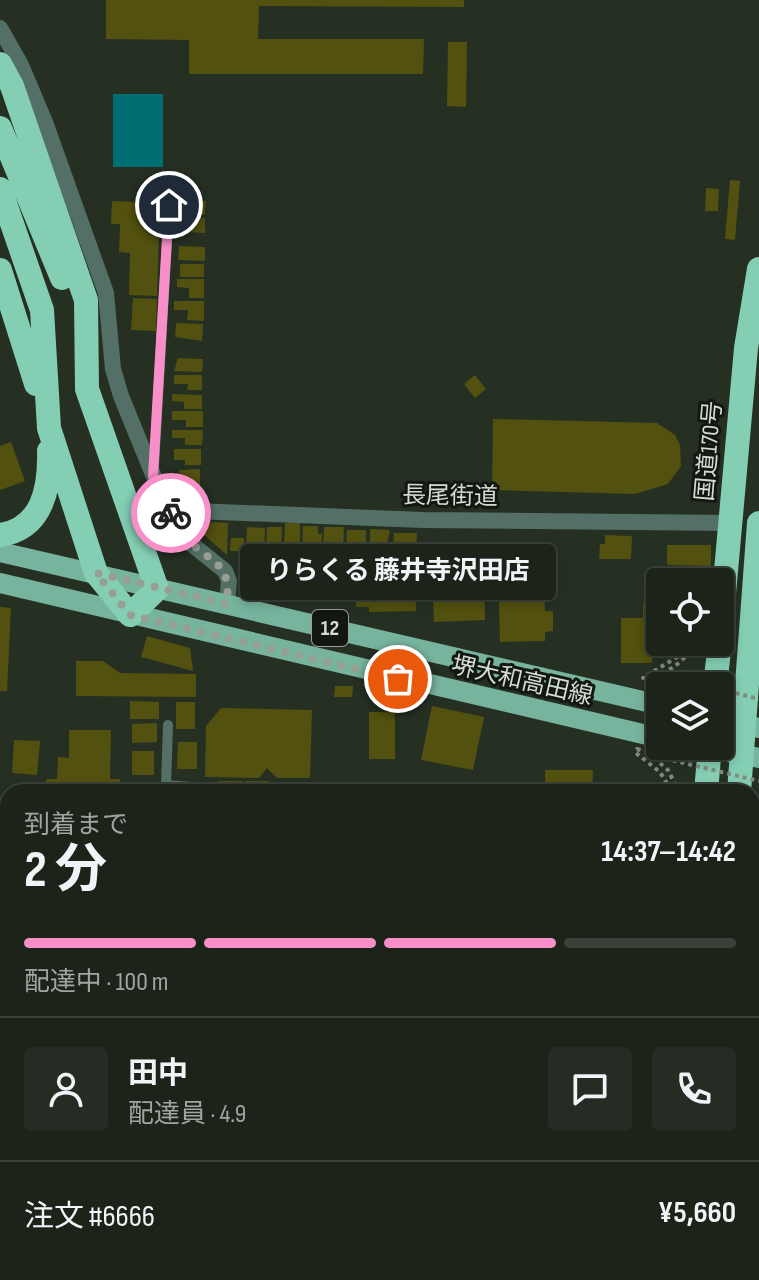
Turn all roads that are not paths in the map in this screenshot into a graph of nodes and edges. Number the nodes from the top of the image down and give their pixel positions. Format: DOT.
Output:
graph roads {
  1 [pos="0,28"];
  2 [pos="0,64"];
  3 [pos="0,128"];
  4 [pos="0,189"];
  5 [pos="169,205"];
  6 [pos="759,269"];
  7 [pos="0,270"];
  8 [pos="89,346"];
  9 [pos="49,428"];
  10 [pos="153,476"];
  11 [pos="169,510"];
  12 [pos="731,523"];
  13 [pos="759,524"];
  14 [pos="0,535"];
  15 [pos="0,552"];
  16 [pos="727,568"];
  17 [pos="96,573"];
  18 [pos="0,583"];
  19 [pos="157,589"];
  20 [pos="227,604"];
  21 [pos="130,615"];
  22 [pos="646,702"];
  23 [pos="168,725"];
  24 [pos="752,727"];
  25 [pos="646,735"];
  26 [pos="751,756"];
  27 [pos="706,760"];
  28 [pos="166,784"];
  29 [pos="706,784"];
  30 [pos="742,784"];
  1 -- 10 [label="street"];
  2 -- 8 [label="highway"];
  3 -- 8 [label="highway"];
  4 -- 9 [label="highway"];
  5 -- 10 [label="lane"];
  6 -- 12 [label="highway, 国道170号"];
  7 -- 9 [label="highway"];
  8 -- 19 [label="highway"];
  9 -- 14 [label="highway"];
  9 -- 17 [label="highway"];
  10 -- 11 [label="street"];
  11 -- 12 [label="street, 長尾街道"];
  11 -- 20 [label="street"];
  12 -- 16 [label="highway, 国道170号"];
  13 -- 24 [label="highway"];
  15 -- 17 [label="main road, 堺大和高田線 / 12"];
  17 -- 19 [label="main road, 堺大和高田線 / 12"];
  17 -- 21 [label="highway"];
  18 -- 21 [label="main road, 堺大和高田線 / 12"];
  19 -- 20 [label="main road, 堺大和高田線 / 12"];
  19 -- 21 [label="highway"];
  20 -- 22 [label="main road, 堺大和高田線 / 12"];
  21 -- 25 [label="main road, 堺大和高田線 / 12"];
  23 -- 28 [label="lane"];
  24 -- 26 [label="highway"];
  26 -- 30 [label="highway"];
  27 -- 29 [label="highway"];
}
